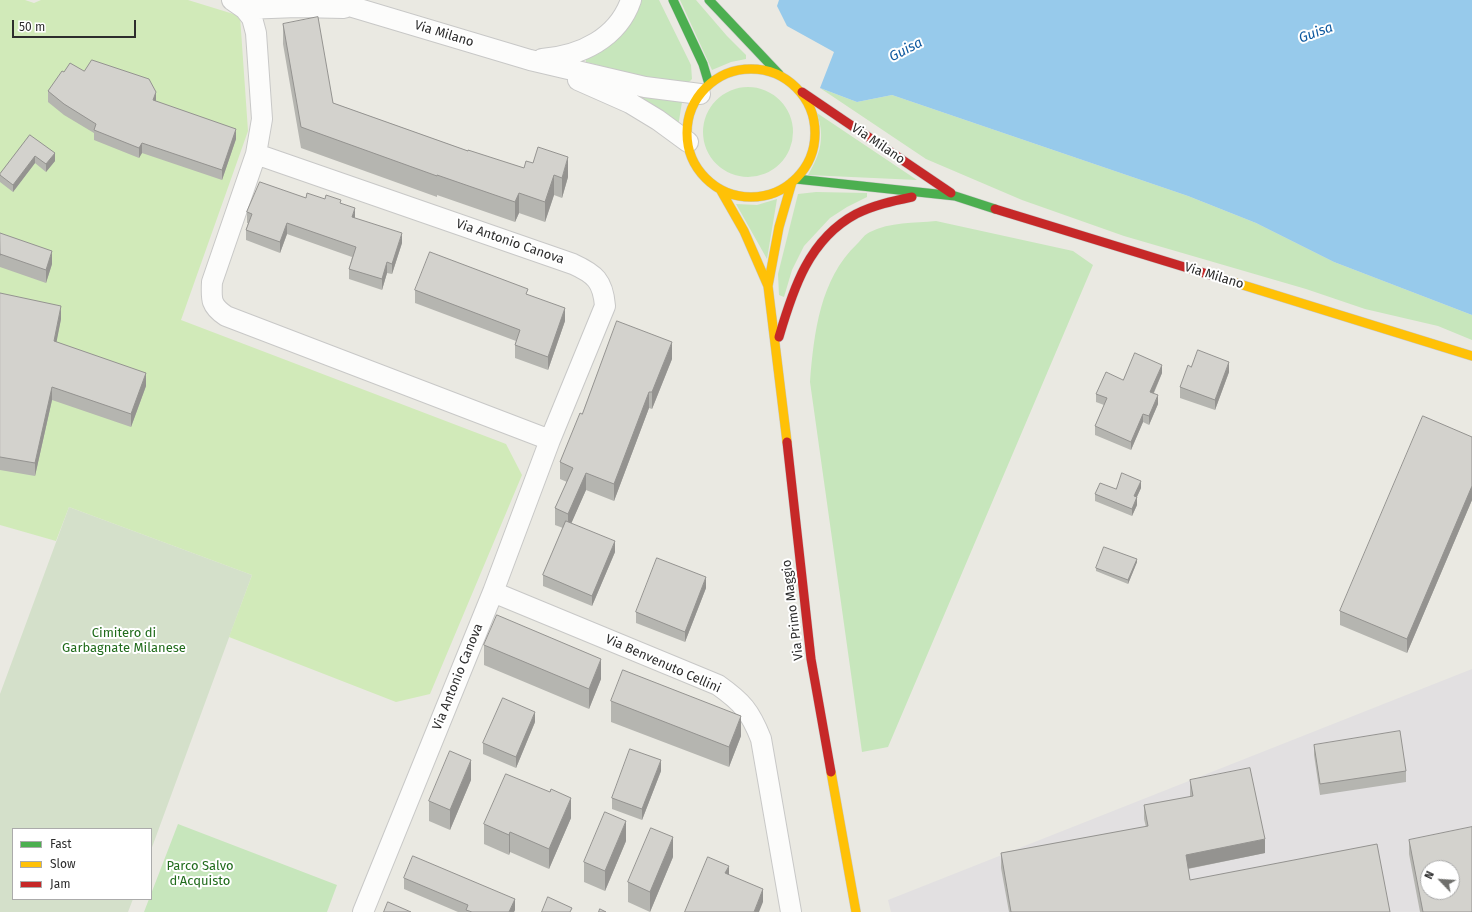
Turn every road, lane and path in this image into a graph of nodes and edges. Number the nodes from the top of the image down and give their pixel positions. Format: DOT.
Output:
graph roads {
  1 [pos="329,0"];
  2 [pos="631,0"];
  3 [pos="673,0"];
  4 [pos="709,0"];
  5 [pos="243,3"];
  6 [pos="274,8"];
  7 [pos="358,9"];
  8 [pos="256,33"];
  9 [pos="530,60"];
  10 [pos="779,74"];
  11 [pos="704,89"];
  12 [pos="801,92"];
  13 [pos="688,142"];
  14 [pos="256,154"];
  15 [pos="794,180"];
  16 [pos="720,189"];
  17 [pos="955,196"];
  18 [pos="768,286"];
  19 [pos="776,347"];
  20 [pos="1472,356"];
  21 [pos="550,440"];
  22 [pos="493,592"];
  23 [pos="850,867"];
  24 [pos="363,912"];
  25 [pos="791,912"];
  26 [pos="856,912"];
  27 [pos="864,912"];
  1 -- 7 [label="street, Via Milano"];
  2 -- 9 [label="street"];
  3 -- 11 [label="street"];
  4 -- 10 [label="street"];
  5 -- 6 [label="street, Via Milano"];
  5 -- 8 [label="street"];
  6 -- 7 [label="street, Via Milano"];
  6 -- 8 [label="street"];
  7 -- 9 [label="street, Via Milano"];
  8 -- 14 [label="street"];
  9 -- 11 [label="street, Via Milano"];
  9 -- 13 [label="street, Via Milano"];
  10 -- 11 [label="street"];
  10 -- 12 [label="street"];
  11 -- 13 [label="street"];
  12 -- 15 [label="street"];
  12 -- 17 [label="street, Via Milano"];
  13 -- 16 [label="street"];
  14 -- 21 [label="street"];
  14 -- 21 [label="street, Via Antonio Canova"];
  15 -- 16 [label="street"];
  15 -- 17 [label="street, Via Milano"];
  15 -- 18 [label="street, Via Primo Maggio"];
  16 -- 18 [label="street, Via Primo Maggio"];
  17 -- 19 [label="street, Via Primo Maggio"];
  17 -- 20 [label="street, Via Milano"];
  18 -- 19 [label="street, Via Primo Maggio"];
  19 -- 23 [label="street, Via Primo Maggio"];
  21 -- 22 [label="street, Via Antonio Canova"];
  22 -- 24 [label="street, Via Antonio Canova"];
  22 -- 25 [label="street, Via Benvenuto Cellini"];
  23 -- 26 [label="street, Via Primo Maggio"];
  23 -- 27 [label="street, Via Primo Maggio"];
}
